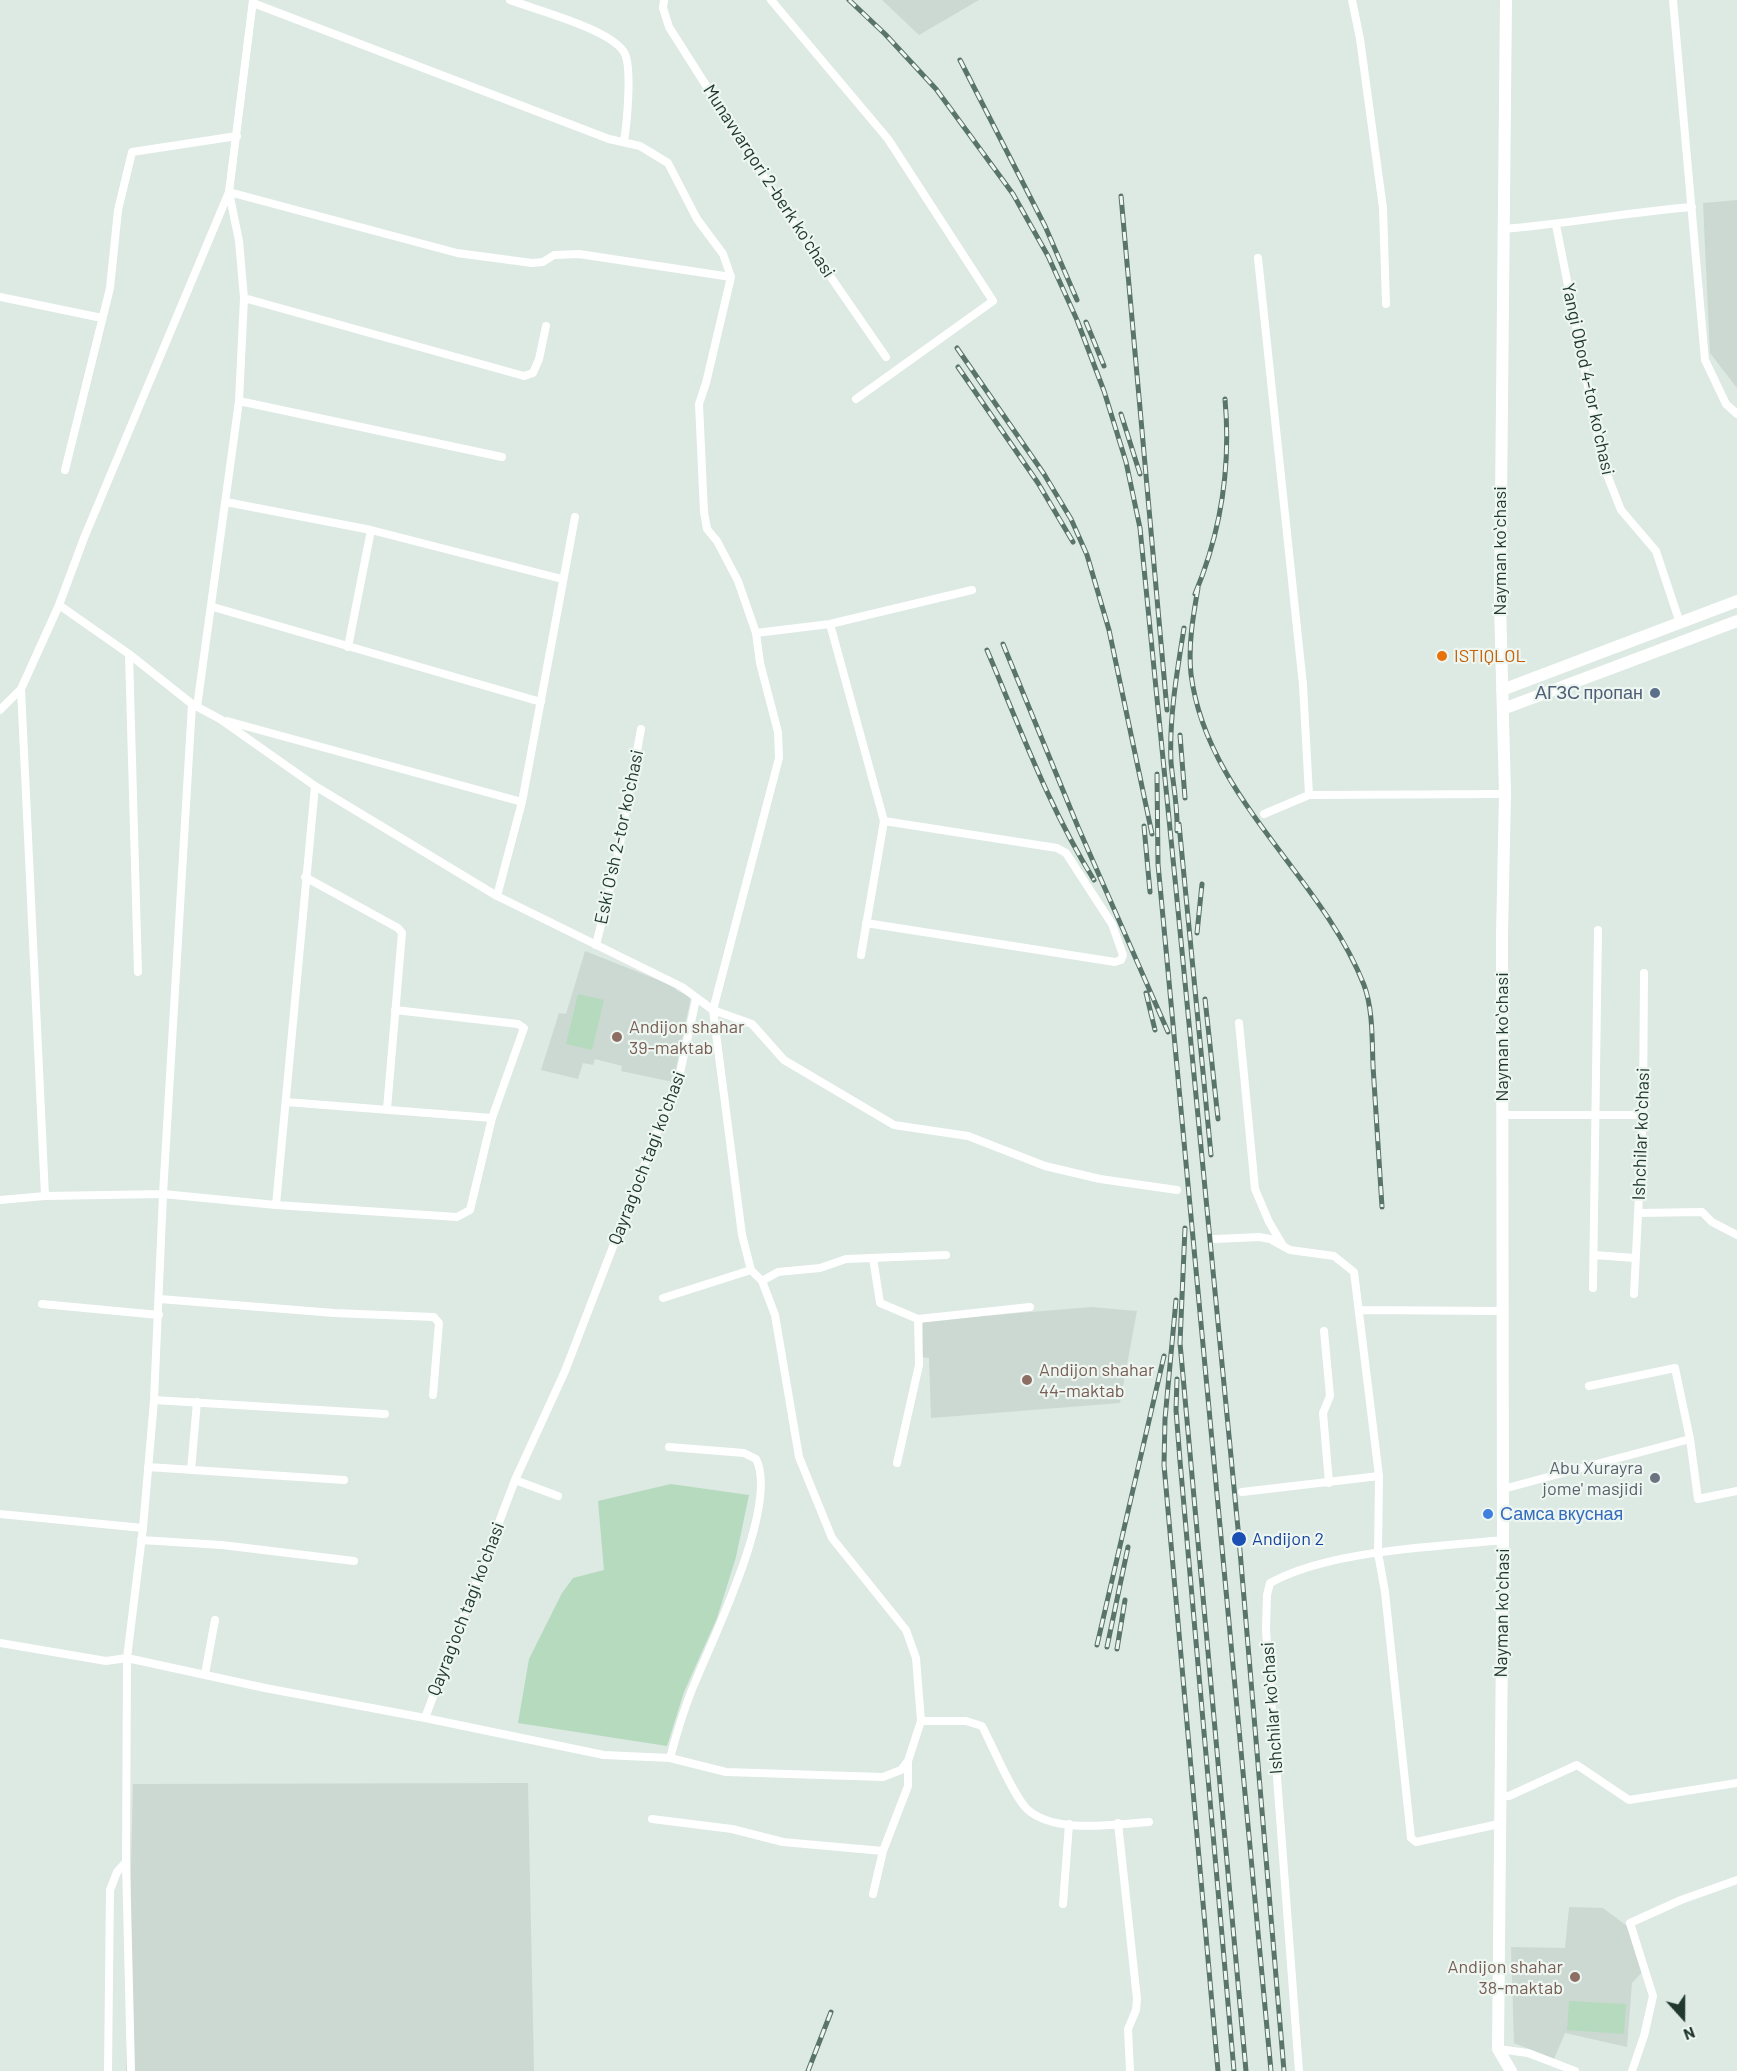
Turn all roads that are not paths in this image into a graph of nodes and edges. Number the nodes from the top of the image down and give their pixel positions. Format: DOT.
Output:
graph roads {
  1 [pos="510,0"];
  2 [pos="664,0"];
  3 [pos="771,0"];
  4 [pos="1352,0"];
  5 [pos="1506,0"];
  6 [pos="1673,0"];
  7 [pos="253,2"];
  8 [pos="237,136"];
  9 [pos="624,141"];
  10 [pos="229,192"];
  11 [pos="1692,207"];
  12 [pos="1556,225"];
  13 [pos="1503,229"];
  14 [pos="1258,258"];
  15 [pos="731,277"];
  16 [pos="0,297"];
  17 [pos="244,298"];
  18 [pos="1386,304"];
  19 [pos="102,318"];
  20 [pos="546,326"];
  21 [pos="886,357"];
  22 [pos="856,399"];
  23 [pos="239,401"];
  24 [pos="1737,414"];
  25 [pos="502,457"];
  26 [pos="65,470"];
  27 [pos="226,502"];
  28 [pos="575,517"];
  29 [pos="370,530"];
  30 [pos="562,579"];
  31 [pos="972,590"];
  32 [pos="1737,602"];
  33 [pos="59,605"];
  34 [pos="213,608"];
  35 [pos="1737,621"];
  36 [pos="1680,623"];
  37 [pos="830,624"];
  38 [pos="756,633"];
  39 [pos="348,647"];
  40 [pos="129,654"];
  41 [pos="21,689"];
  42 [pos="1502,690"];
  43 [pos="541,702"];
  44 [pos="195,705"];
  45 [pos="1503,709"];
  46 [pos="0,710"];
  47 [pos="220,719"];
  48 [pos="641,729"];
  49 [pos="315,786"];
  50 [pos="1505,794"];
  51 [pos="1309,795"];
  52 [pos="522,802"];
  53 [pos="1264,814"];
  54 [pos="884,821"];
  55 [pos="305,877"];
  56 [pos="497,896"];
  57 [pos="866,923"];
  58 [pos="1598,930"];
  59 [pos="596,945"];
  60 [pos="861,955"];
  61 [pos="138,972"];
  62 [pos="1644,973"];
  63 [pos="696,999"];
  64 [pos="714,1010"];
  65 [pos="395,1011"];
  66 [pos="1239,1023"];
  67 [pos="286,1102"];
  68 [pos="387,1109"];
  69 [pos="1502,1115"];
  70 [pos="1595,1115"];
  71 [pos="1642,1115"];
  72 [pos="492,1118"];
  73 [pos="1177,1190"];
  74 [pos="163,1194"];
  75 [pos="45,1196"];
  76 [pos="0,1200"];
  77 [pos="276,1205"];
  78 [pos="1638,1213"];
  79 [pos="1737,1235"];
  80 [pos="1215,1239"];
  81 [pos="1283,1244"];
  82 [pos="946,1255"];
  83 [pos="1594,1255"];
  84 [pos="873,1258"];
  85 [pos="1635,1258"];
  86 [pos="751,1270"];
  87 [pos="762,1281"];
  88 [pos="1593,1288"];
  89 [pos="1634,1294"];
  90 [pos="663,1298"];
  91 [pos="160,1299"];
  92 [pos="42,1304"];
  93 [pos="1030,1307"];
  94 [pos="1359,1310"];
  95 [pos="1501,1311"];
  96 [pos="159,1314"];
  97 [pos="918,1319"];
  98 [pos="1324,1331"];
  99 [pos="1588,1386"];
  100 [pos="433,1395"];
  101 [pos="154,1400"];
  102 [pos="197,1402"];
  103 [pos="385,1414"];
  104 [pos="1690,1439"];
  105 [pos="669,1447"];
  106 [pos="897,1463"];
  107 [pos="148,1467"];
  108 [pos="191,1470"];
  109 [pos="1379,1476"];
  110 [pos="344,1480"];
  111 [pos="515,1480"];
  112 [pos="1329,1483"];
  113 [pos="1503,1489"];
  114 [pos="1737,1491"];
  115 [pos="1242,1492"];
  116 [pos="558,1496"];
  117 [pos="0,1514"];
  118 [pos="143,1528"];
  119 [pos="141,1540"];
  120 [pos="1503,1540"];
  121 [pos="1378,1553"];
  122 [pos="354,1561"];
  123 [pos="215,1620"];
  124 [pos="0,1643"];
  125 [pos="127,1658"];
  126 [pos="205,1674"];
  127 [pos="425,1718"];
  128 [pos="921,1721"];
  129 [pos="670,1758"];
  130 [pos="908,1761"];
  131 [pos="1737,1784"];
  132 [pos="1499,1796"];
  133 [pos="652,1819"];
  134 [pos="1149,1822"];
  135 [pos="1118,1823"];
  136 [pos="1069,1824"];
  137 [pos="1499,1824"];
  138 [pos="883,1851"];
  139 [pos="126,1862"];
  140 [pos="1737,1880"];
  141 [pos="873,1894"];
  142 [pos="1063,1904"];
  143 [pos="1498,2049"];
  144 [pos="108,2071"];
  145 [pos="131,2071"];
  146 [pos="1130,2071"];
  147 [pos="1299,2071"];
  148 [pos="1511,2071"];
  149 [pos="1575,2071"];
  150 [pos="1632,2071"];
  1 -- 9 [label="street"];
  2 -- 21 [label="street, Munavvarqori 2-berk koʻchasi"];
  3 -- 22 [label="street"];
  4 -- 18 [label="street"];
  5 -- 13 [label="main road, Nayman koʻchasi"];
  6 -- 11 [label="street"];
  7 -- 8 [label="street"];
  7 -- 9 [label="street"];
  8 -- 10 [label="street"];
  8 -- 19 [label="street"];
  9 -- 15 [label="street"];
  10 -- 15 [label="street"];
  10 -- 17 [label="street"];
  10 -- 33 [label="street"];
  11 -- 12 [label="street"];
  11 -- 24 [label="street"];
  12 -- 13 [label="street"];
  12 -- 36 [label="street, Yangi Obod 4-tor koʻchasi"];
  13 -- 42 [label="main road, Nayman koʻchasi"];
  14 -- 51 [label="street"];
  15 -- 38 [label="street"];
  16 -- 19 [label="street"];
  17 -- 20 [label="street"];
  17 -- 23 [label="street"];
  19 -- 26 [label="street"];
  23 -- 25 [label="street"];
  23 -- 27 [label="street"];
  27 -- 29 [label="street"];
  27 -- 34 [label="street"];
  28 -- 30 [label="street"];
  29 -- 30 [label="street"];
  29 -- 39 [label="street"];
  30 -- 43 [label="street"];
  31 -- 37 [label="street"];
  32 -- 36 [label="main road"];
  33 -- 40 [label="street"];
  33 -- 41 [label="street"];
  34 -- 39 [label="street"];
  34 -- 44 [label="street"];
  35 -- 45 [label="main road"];
  36 -- 42 [label="main road"];
  37 -- 38 [label="street"];
  37 -- 54 [label="street"];
  38 -- 64 [label="street"];
  39 -- 43 [label="street"];
  40 -- 44 [label="street"];
  40 -- 61 [label="street"];
  41 -- 46 [label="street"];
  41 -- 75 [label="street"];
  42 -- 45 [label="main road, Nayman koʻchasi"];
  43 -- 52 [label="street"];
  44 -- 47 [label="street"];
  44 -- 74 [label="street"];
  45 -- 50 [label="main road, Nayman koʻchasi"];
  47 -- 49 [label="street"];
  47 -- 52 [label="street"];
  48 -- 59 [label="street, Eski Oʻsh 2-tor koʻchasi"];
  49 -- 55 [label="street"];
  49 -- 56 [label="street"];
  50 -- 51 [label="street"];
  50 -- 69 [label="main road, Nayman koʻchasi"];
  51 -- 53 [label="street"];
  52 -- 56 [label="street"];
  54 -- 57 [label="street"];
  54 -- 57 [label="street"];
  55 -- 65 [label="street"];
  55 -- 67 [label="street"];
  56 -- 59 [label="street"];
  57 -- 60 [label="street"];
  58 -- 70 [label="street"];
  59 -- 63 [label="street"];
  62 -- 71 [label="street, Ishchilar koʻchasi"];
  63 -- 64 [label="street"];
  63 -- 111 [label="street, Qayragʻoch tagi koʻchasi"];
  64 -- 73 [label="street"];
  64 -- 86 [label="street"];
  65 -- 68 [label="street"];
  65 -- 72 [label="street"];
  66 -- 81 [label="street"];
  67 -- 68 [label="street"];
  67 -- 77 [label="street"];
  68 -- 72 [label="street"];
  69 -- 70 [label="street"];
  69 -- 95 [label="main road, Nayman koʻchasi"];
  70 -- 71 [label="street"];
  70 -- 83 [label="street"];
  71 -- 78 [label="street, Ishchilar koʻchasi"];
  72 -- 77 [label="street"];
  74 -- 75 [label="street"];
  74 -- 77 [label="street"];
  74 -- 91 [label="street"];
  75 -- 76 [label="street"];
  78 -- 79 [label="street"];
  78 -- 85 [label="street, Ishchilar koʻchasi"];
  80 -- 81 [label="street"];
  81 -- 94 [label="street"];
  82 -- 84 [label="street"];
  83 -- 85 [label="street"];
  83 -- 88 [label="street"];
  84 -- 87 [label="street"];
  84 -- 97 [label="street"];
  85 -- 89 [label="street, Ishchilar koʻchasi"];
  86 -- 87 [label="street"];
  86 -- 90 [label="street"];
  87 -- 128 [label="street"];
  91 -- 96 [label="street"];
  91 -- 100 [label="street"];
  92 -- 96 [label="street"];
  93 -- 97 [label="street"];
  94 -- 95 [label="street"];
  94 -- 109 [label="street"];
  95 -- 113 [label="main road, Nayman koʻchasi"];
  96 -- 101 [label="street"];
  97 -- 106 [label="street"];
  98 -- 112 [label="street"];
  99 -- 104 [label="street"];
  101 -- 102 [label="street"];
  101 -- 107 [label="street"];
  102 -- 103 [label="street"];
  102 -- 108 [label="street"];
  104 -- 113 [label="street"];
  104 -- 114 [label="street"];
  105 -- 129 [label="street"];
  107 -- 108 [label="street"];
  107 -- 118 [label="street"];
  108 -- 110 [label="street"];
  109 -- 112 [label="street"];
  109 -- 121 [label="street"];
  111 -- 116 [label="street"];
  111 -- 127 [label="street, Qayragʻoch tagi koʻchasi"];
  112 -- 115 [label="street"];
  113 -- 120 [label="main road, Nayman koʻchasi"];
  117 -- 118 [label="street"];
  118 -- 119 [label="street"];
  119 -- 122 [label="street"];
  119 -- 125 [label="street"];
  120 -- 121 [label="street, Ishchilar koʻchasi"];
  120 -- 132 [label="main road, Nayman koʻchasi"];
  121 -- 137 [label="street"];
  121 -- 147 [label="street, Ishchilar koʻchasi"];
  123 -- 126 [label="street"];
  124 -- 125 [label="street"];
  125 -- 126 [label="street"];
  125 -- 139 [label="street"];
  126 -- 127 [label="street"];
  127 -- 129 [label="street, Qayragʻoch tagi koʻchasi"];
  128 -- 130 [label="street"];
  128 -- 136 [label="street"];
  129 -- 130 [label="street, Qayragʻoch tagi koʻchasi"];
  130 -- 138 [label="street"];
  131 -- 132 [label="street"];
  132 -- 137 [label="main road, Nayman koʻchasi"];
  133 -- 138 [label="street"];
  134 -- 135 [label="street"];
  135 -- 136 [label="street"];
  135 -- 146 [label="street"];
  136 -- 142 [label="street"];
  137 -- 143 [label="main road, Nayman koʻchasi"];
  138 -- 141 [label="street"];
  139 -- 144 [label="street"];
  139 -- 145 [label="street"];
  140 -- 150 [label="street"];
  143 -- 148 [label="main road"];
  143 -- 149 [label="street"];
}
